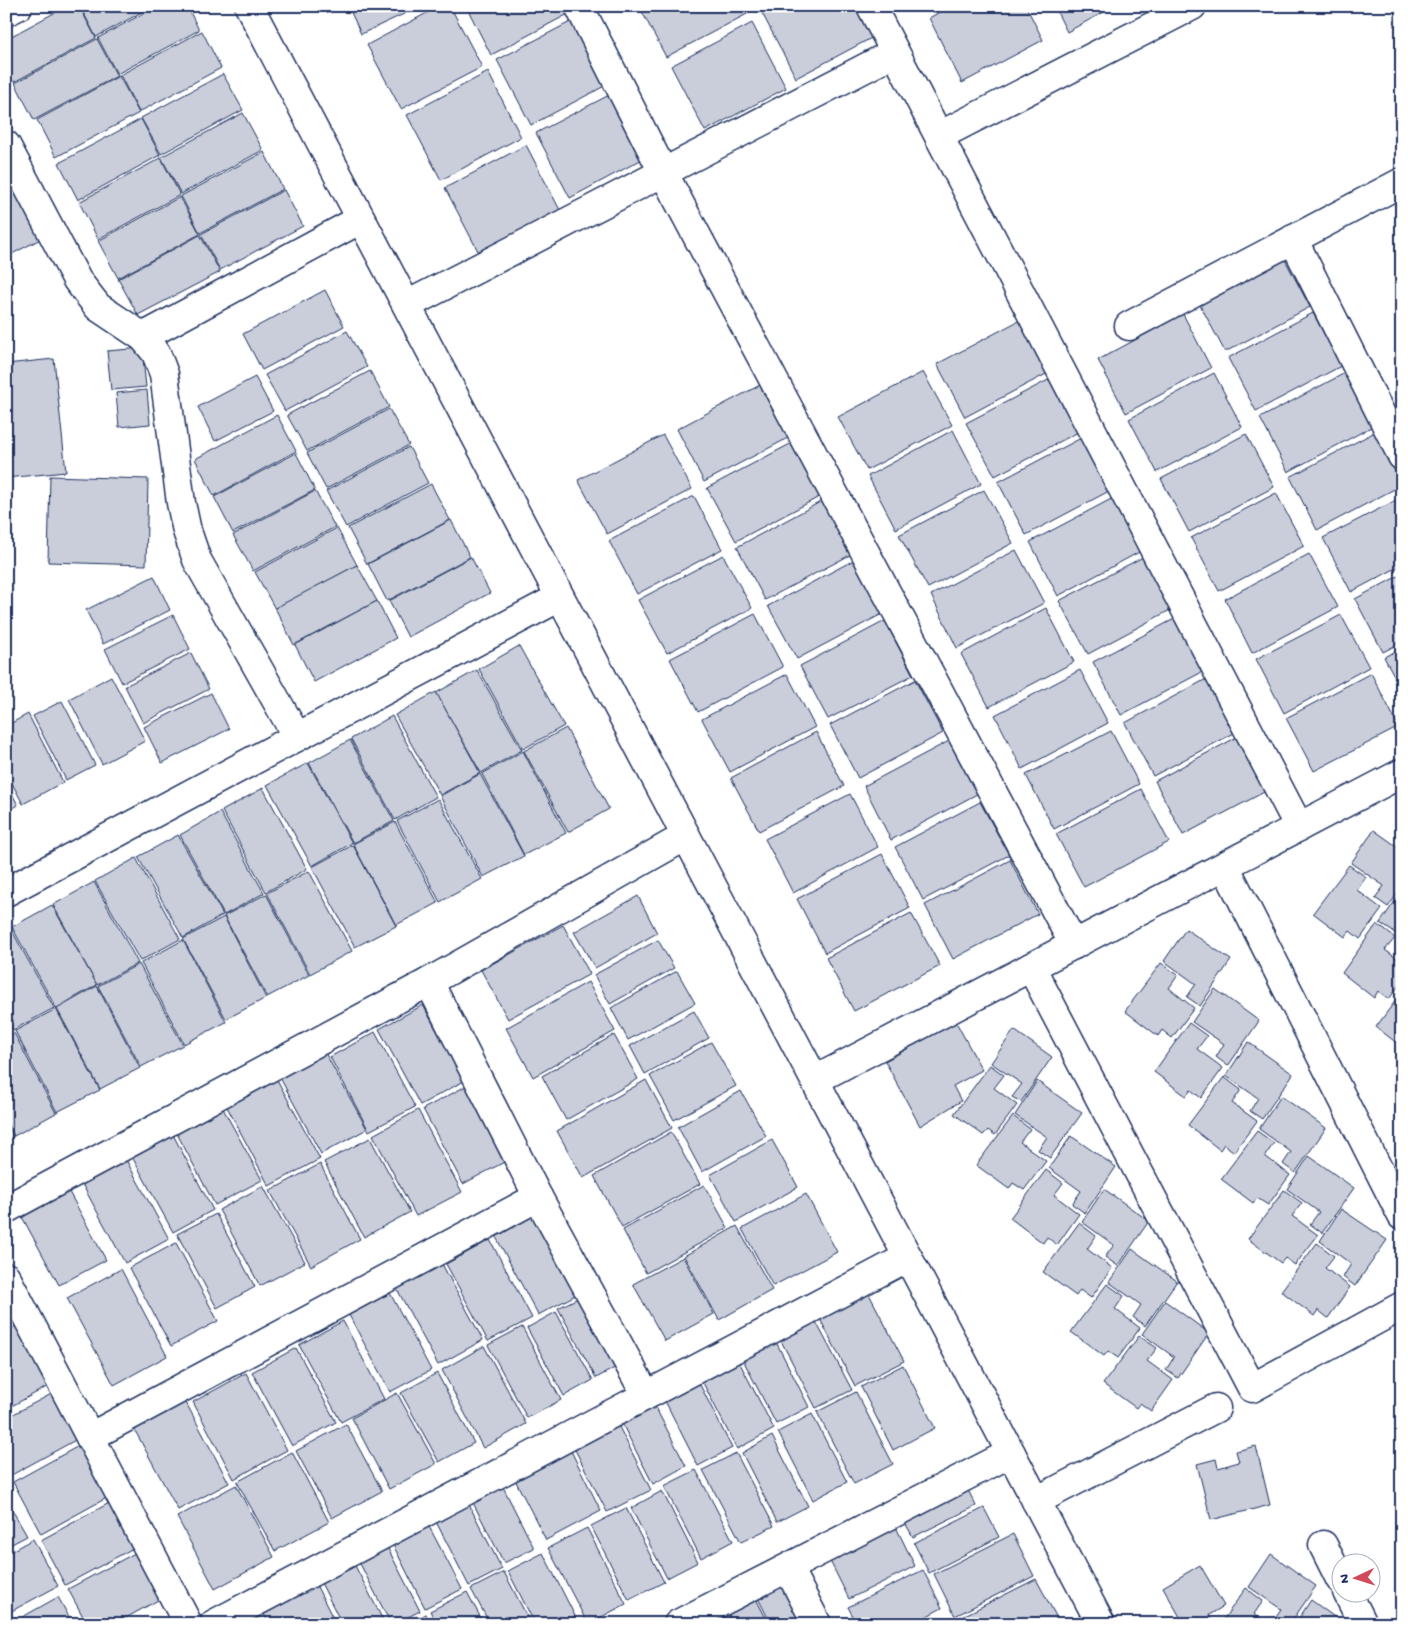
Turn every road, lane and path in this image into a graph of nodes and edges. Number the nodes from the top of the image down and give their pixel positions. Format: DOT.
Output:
graph roads {
  1 [pos="18,6"];
  2 [pos="249,6"];
  3 [pos="580,6"];
  4 [pos="871,6"];
  5 [pos="1192,6"];
  6 [pos="6,12"];
  7 [pos="1162,13"];
  8 [pos="894,53"];
  9 [pos="939,136"];
  10 [pos="6,145"];
  11 [pos="663,172"];
  12 [pos="1402,182"];
  13 [pos="361,219"];
  14 [pos="1293,239"];
  15 [pos="407,305"];
  16 [pos="1129,326"];
  17 [pos="143,337"];
  18 [pos="1402,456"];
  19 [pos="560,597"];
  20 [pos="297,737"];
  21 [pos="1402,773"];
  22 [pos="1299,827"];
  23 [pos="686,836"];
  24 [pos="1225,866"];
  25 [pos="6,892"];
  26 [pos="1074,945"];
  27 [pos="1032,967"];
  28 [pos="429,982"];
  29 [pos="815,1080"];
  30 [pos="538,1197"];
  31 [pos="6,1209"];
  32 [pos="1402,1216"];
  33 [pos="908,1257"];
  34 [pos="6,1277"];
  35 [pos="1402,1306"];
  36 [pos="646,1395"];
  37 [pos="1216,1408"];
  38 [pos="90,1437"];
  39 [pos="1011,1453"];
  40 [pos="1036,1501"];
  41 [pos="1323,1545"];
  42 [pos="1330,1559"];
  43 [pos="788,1568"];
  44 [pos="1352,1602"];
  45 [pos="188,1624"];
  46 [pos="214,1624"];
  47 [pos="678,1624"];
  48 [pos="817,1624"];
  49 [pos="1101,1624"];
  50 [pos="1363,1624"];
  1 -- 6 [label="street"];
  2 -- 13 [label="street"];
  3 -- 11 [label="street"];
  4 -- 8 [label="street"];
  5 -- 7 [label="street"];
  7 -- 9 [label="street"];
  8 -- 9 [label="street"];
  8 -- 11 [label="street"];
  9 -- 22 [label="street"];
  10 -- 17 [label="street"];
  11 -- 15 [label="street"];
  11 -- 26 [label="street"];
  12 -- 14 [label="street"];
  13 -- 15 [label="street"];
  13 -- 17 [label="street"];
  14 -- 16 [label="street"];
  14 -- 18 [label="street"];
  15 -- 19 [label="street"];
  17 -- 20 [label="street"];
  19 -- 20 [label="street"];
  19 -- 23 [label="street"];
  20 -- 25 [label="street"];
  21 -- 22 [label="street"];
  22 -- 24 [label="street"];
  23 -- 28 [label="street"];
  23 -- 29 [label="street"];
  24 -- 26 [label="street"];
  24 -- 32 [label="street"];
  26 -- 27 [label="street"];
  27 -- 29 [label="street"];
  27 -- 35 [label="street"];
  28 -- 30 [label="street"];
  28 -- 31 [label="street"];
  29 -- 33 [label="street"];
  30 -- 36 [label="street"];
  30 -- 38 [label="street"];
  33 -- 36 [label="street"];
  33 -- 39 [label="street"];
  34 -- 38 [label="street"];
  36 -- 46 [label="street"];
  37 -- 40 [label="street"];
  38 -- 45 [label="street"];
  39 -- 40 [label="street"];
  39 -- 43 [label="street"];
  40 -- 49 [label="street"];
  41 -- 42 [label="street"];
  43 -- 47 [label="street"];
  43 -- 48 [label="street"];
  44 -- 50 [label="street"];
}
